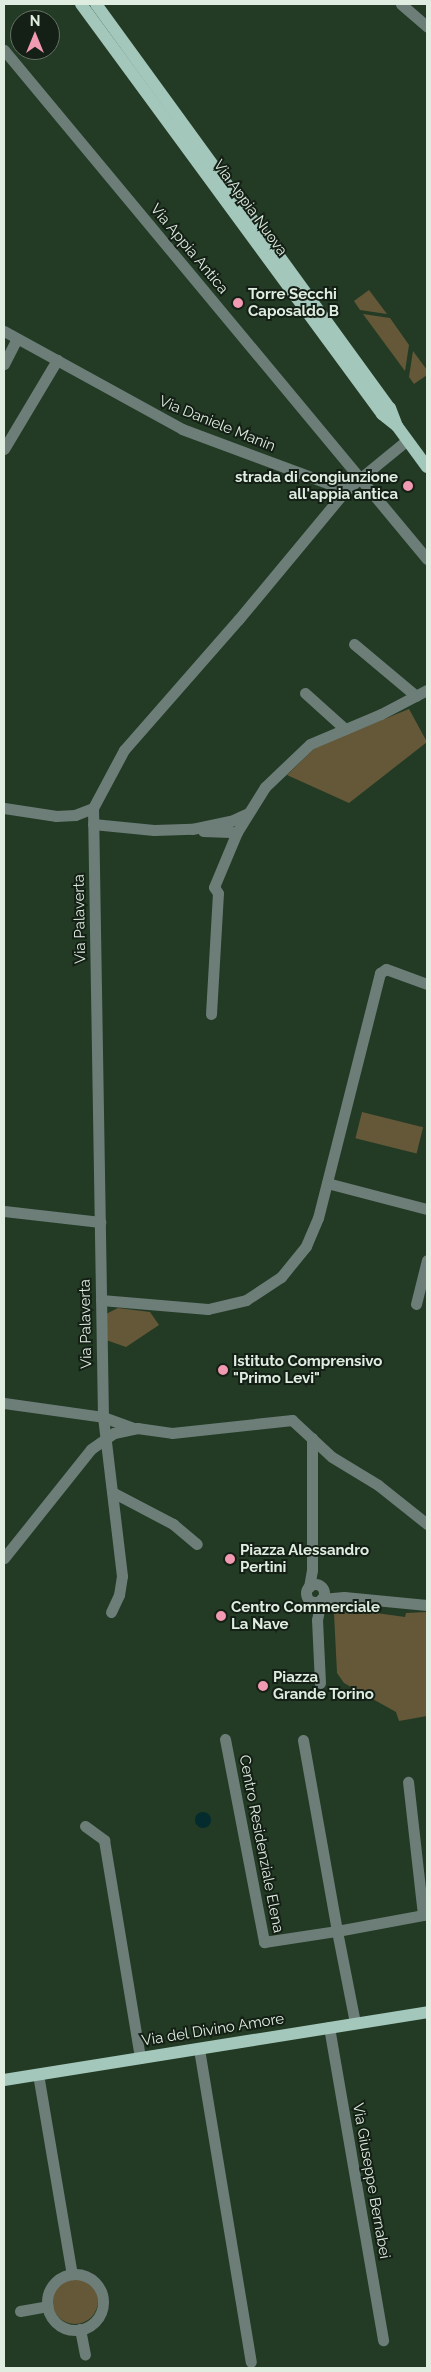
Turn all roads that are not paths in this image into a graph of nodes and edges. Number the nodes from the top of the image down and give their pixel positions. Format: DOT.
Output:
graph roads {
  1 [pos="82,4"];
  2 [pos="96,4"];
  3 [pos="401,4"];
  4 [pos="427,26"];
  5 [pos="4,50"];
  6 [pos="4,332"];
  7 [pos="17,339"];
  8 [pos="56,360"];
  9 [pos="4,364"];
  10 [pos="397,426"];
  11 [pos="407,440"];
  12 [pos="4,449"];
  13 [pos="427,467"];
  14 [pos="362,477"];
  15 [pos="346,490"];
  16 [pos="427,559"];
  17 [pos="354,644"];
  18 [pos="427,690"];
  19 [pos="305,693"];
  20 [pos="416,696"];
  21 [pos="345,729"];
  22 [pos="4,808"];
  23 [pos="93,808"];
  24 [pos="249,813"];
  25 [pos="93,824"];
  26 [pos="192,829"];
  27 [pos="237,832"];
  28 [pos="427,984"];
  29 [pos="211,1014"];
  30 [pos="327,1183"];
  31 [pos="427,1209"];
  32 [pos="4,1211"];
  33 [pos="100,1222"];
  34 [pos="427,1260"];
  35 [pos="101,1300"];
  36 [pos="416,1304"];
  37 [pos="4,1403"];
  38 [pos="103,1417"];
  39 [pos="137,1428"];
  40 [pos="312,1438"];
  41 [pos="105,1439"];
  42 [pos="114,1493"];
  43 [pos="427,1524"];
  44 [pos="197,1544"];
  45 [pos="4,1558"];
  46 [pos="317,1592"];
  47 [pos="427,1605"];
  48 [pos="111,1612"];
  49 [pos="320,1683"];
  50 [pos="225,1739"];
  51 [pos="303,1740"];
  52 [pos="408,1782"];
  53 [pos="85,1826"];
  54 [pos="336,1931"];
  55 [pos="427,2012"];
  56 [pos="355,2023"];
  57 [pos="329,2027"];
  58 [pos="199,2049"];
  59 [pos="140,2058"];
  60 [pos="38,2074"];
  61 [pos="4,2080"];
  62 [pos="72,2274"];
  63 [pos="48,2306"];
  64 [pos="20,2311"];
  65 [pos="80,2329"];
  66 [pos="383,2340"];
  67 [pos="85,2355"];
  68 [pos="251,2362"];
  1 -- 10 [label="main road, Via Appia Nuova"];
  2 -- 10 [label="main road, Via Appia Nuova"];
  3 -- 4 [label="street"];
  5 -- 14 [label="street, Via Appia Antica"];
  6 -- 7 [label="street, Via Daniele Manin"];
  7 -- 8 [label="street, Via Daniele Manin"];
  7 -- 9 [label="street"];
  8 -- 12 [label="street"];
  8 -- 15 [label="street, Via Daniele Manin"];
  10 -- 11 [label="main road, Via Appia Nuova"];
  11 -- 13 [label="main road, Via Appia Nuova"];
  11 -- 14 [label="street, Via Palaverta"];
  14 -- 15 [label="street, Via Palaverta"];
  14 -- 16 [label="street, Via Appia Antica"];
  15 -- 23 [label="street, Via Palaverta"];
  17 -- 20 [label="street"];
  18 -- 20 [label="street"];
  19 -- 21 [label="street"];
  20 -- 21 [label="street"];
  21 -- 24 [label="street"];
  22 -- 23 [label="street"];
  23 -- 25 [label="street, Via Palaverta"];
  24 -- 26 [label="street"];
  24 -- 27 [label="street"];
  25 -- 26 [label="street"];
  25 -- 33 [label="street, Via Palaverta"];
  26 -- 27 [label="street"];
  27 -- 29 [label="street"];
  28 -- 30 [label="street"];
  30 -- 31 [label="street"];
  30 -- 35 [label="street"];
  32 -- 33 [label="street"];
  33 -- 35 [label="street, Via Palaverta"];
  34 -- 36 [label="street"];
  35 -- 38 [label="street, Via Palaverta"];
  37 -- 38 [label="street"];
  38 -- 39 [label="street"];
  38 -- 41 [label="street, Via Palaverta"];
  39 -- 40 [label="street"];
  39 -- 41 [label="street"];
  40 -- 43 [label="street"];
  40 -- 46 [label="street"];
  41 -- 42 [label="street, Via Palaverta"];
  41 -- 45 [label="street"];
  42 -- 44 [label="street"];
  42 -- 48 [label="street, Via Palaverta"];
  46 -- 47 [label="street"];
  46 -- 49 [label="street"];
  50 -- 54 [label="street, Centro Residenziale Elena"];
  51 -- 54 [label="street"];
  52 -- 54 [label="street, Centro Residenziale Elena"];
  53 -- 59 [label="street"];
  54 -- 56 [label="street"];
  55 -- 56 [label="main road, Via del Divino Amore"];
  56 -- 57 [label="main road, Via del Divino Amore"];
  57 -- 58 [label="main road, Via del Divino Amore"];
  57 -- 66 [label="street, Via Giuseppe Bernabei"];
  58 -- 59 [label="main road, Via del Divino Amore"];
  58 -- 68 [label="street"];
  59 -- 60 [label="main road, Via del Divino Amore"];
  60 -- 61 [label="main road, Via del Divino Amore"];
  60 -- 62 [label="street"];
  62 -- 63 [label="street"];
  62 -- 65 [label="street"];
  63 -- 64 [label="street"];
  63 -- 65 [label="street"];
  65 -- 67 [label="street"];
}
